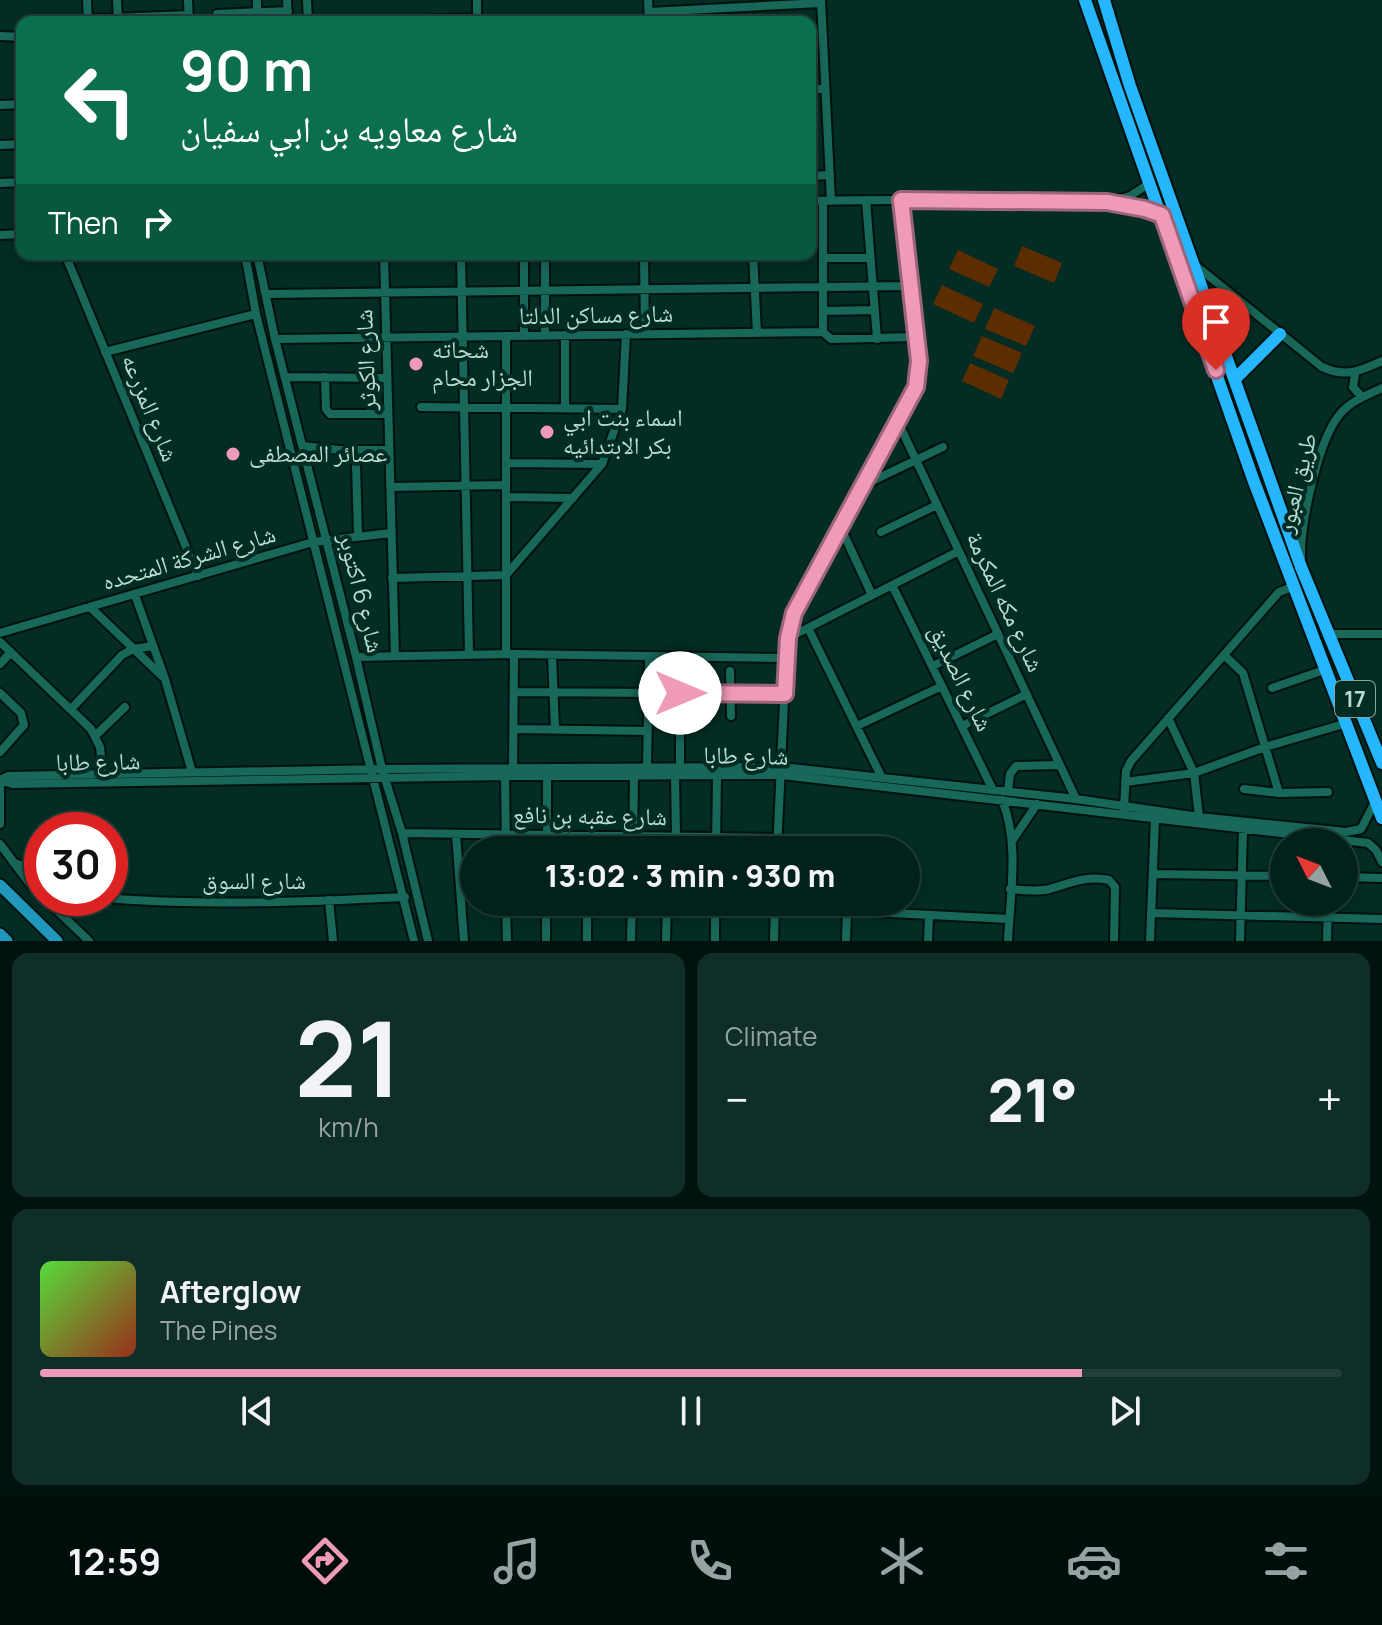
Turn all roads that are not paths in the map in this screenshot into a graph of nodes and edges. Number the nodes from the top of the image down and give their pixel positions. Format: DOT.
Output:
graph roads {
  1 [pos="257,0"];
  2 [pos="287,0"];
  3 [pos="648,0"];
  4 [pos="821,2"];
  5 [pos="1104,2"];
  6 [pos="1086,4"];
  7 [pos="288,11"];
  8 [pos="649,12"];
  9 [pos="257,13"];
  10 [pos="217,14"];
  11 [pos="288,16"];
  12 [pos="649,16"];
  13 [pos="816,89"];
  14 [pos="825,89"];
  15 [pos="830,175"];
  16 [pos="816,176"];
  17 [pos="1150,183"];
  18 [pos="866,200"];
  19 [pos="901,200"];
  20 [pos="816,201"];
  21 [pos="827,201"];
  22 [pos="1107,202"];
  23 [pos="1162,215"];
  24 [pos="816,237"];
  25 [pos="823,237"];
  26 [pos="823,258"];
  27 [pos="870,258"];
  28 [pos="67,260"];
  29 [pos="246,260"];
  30 [pos="258,260"];
  31 [pos="384,260"];
  32 [pos="461,260"];
  33 [pos="524,260"];
  34 [pos="545,260"];
  35 [pos="644,260"];
  36 [pos="753,260"];
  37 [pos="1195,265"];
  38 [pos="873,286"];
  39 [pos="910,286"];
  40 [pos="823,287"];
  41 [pos="755,288"];
  42 [pos="644,289"];
  43 [pos="545,290"];
  44 [pos="462,291"];
  45 [pos="524,291"];
  46 [pos="385,292"];
  47 [pos="266,294"];
  48 [pos="875,310"];
  49 [pos="823,311"];
  50 [pos="256,314"];
  51 [pos="823,332"];
  52 [pos="757,333"];
  53 [pos="626,334"];
  54 [pos="645,334"];
  55 [pos="1280,334"];
  56 [pos="524,335"];
  57 [pos="545,335"];
  58 [pos="565,335"];
  59 [pos="462,336"];
  60 [pos="506,336"];
  61 [pos="386,337"];
  62 [pos="915,337"];
  63 [pos="275,339"];
  64 [pos="877,339"];
  65 [pos="105,352"];
  66 [pos="1382,361"];
  67 [pos="1355,374"];
  68 [pos="285,377"];
  69 [pos="325,377"];
  70 [pos="387,378"];
  71 [pos="1235,379"];
  72 [pos="1382,388"];
  73 [pos="1362,397"];
  74 [pos="421,407"];
  75 [pos="464,407"];
  76 [pos="506,408"];
  77 [pos="565,409"];
  78 [pos="622,409"];
  79 [pos="388,414"];
  80 [pos="898,422"];
  81 [pos="303,446"];
  82 [pos="943,447"];
  83 [pos="389,450"];
  84 [pos="916,460"];
  85 [pos="506,463"];
  86 [pos="356,464"];
  87 [pos="602,464"];
  88 [pos="506,485"];
  89 [pos="465,486"];
  90 [pos="862,486"];
  91 [pos="390,487"];
  92 [pos="506,497"];
  93 [pos="573,498"];
  94 [pos="937,505"];
  95 [pos="840,526"];
  96 [pos="881,532"];
  97 [pos="391,533"];
  98 [pos="358,536"];
  99 [pos="327,540"];
  100 [pos="313,542"];
  101 [pos="959,551"];
  102 [pos="1301,567"];
  103 [pos="506,575"];
  104 [pos="198,576"];
  105 [pos="467,576"];
  106 [pos="392,578"];
  107 [pos="892,585"];
  108 [pos="1295,586"];
  109 [pos="135,595"];
  110 [pos="872,595"];
  111 [pos="90,607"];
  112 [pos="808,628"];
  113 [pos="0,633"];
  114 [pos="998,634"];
  115 [pos="1327,634"];
  116 [pos="1382,634"];
  117 [pos="788,638"];
  118 [pos="0,642"];
  119 [pos="153,646"];
  120 [pos="133,649"];
  121 [pos="11,652"];
  122 [pos="510,654"];
  123 [pos="469,655"];
  124 [pos="552,655"];
  125 [pos="1224,655"];
  126 [pos="395,656"];
  127 [pos="649,656"];
  128 [pos="356,657"];
  129 [pos="680,657"];
  130 [pos="786,658"];
  131 [pos="0,664"];
  132 [pos="933,666"];
  133 [pos="1327,669"];
  134 [pos="730,671"];
  135 [pos="165,679"];
  136 [pos="942,686"];
  137 [pos="1272,688"];
  138 [pos="514,692"];
  139 [pos="554,692"];
  140 [pos="0,693"];
  141 [pos="648,693"];
  142 [pos="680,693"];
  143 [pos="731,694"];
  144 [pos="785,694"];
  145 [pos="1027,694"];
  146 [pos="125,707"];
  147 [pos="71,709"];
  148 [pos="731,716"];
  149 [pos="1168,718"];
  150 [pos="1347,723"];
  151 [pos="857,726"];
  152 [pos="962,726"];
  153 [pos="514,729"];
  154 [pos="555,729"];
  155 [pos="648,731"];
  156 [pos="95,736"];
  157 [pos="1265,747"];
  158 [pos="0,752"];
  159 [pos="1382,763"];
  160 [pos="1060,765"];
  161 [pos="382,769"];
  162 [pos="513,769"];
  163 [pos="647,769"];
  164 [pos="782,771"];
  165 [pos="192,772"];
  166 [pos="547,772"];
  167 [pos="677,772"];
  168 [pos="1194,773"];
  169 [pos="371,774"];
  170 [pos="103,776"];
  171 [pos="505,776"];
  172 [pos="634,776"];
  173 [pos="717,776"];
  174 [pos="881,776"];
  175 [pos="385,779"];
  176 [pos="0,780"];
  177 [pos="1125,782"];
  178 [pos="1244,789"];
  179 [pos="993,790"];
  180 [pos="1008,791"];
  181 [pos="1328,792"];
  182 [pos="1279,793"];
  183 [pos="1076,799"];
  184 [pos="1002,800"];
  185 [pos="1376,802"];
  186 [pos="1037,804"];
  187 [pos="1124,810"];
  188 [pos="1199,817"];
  189 [pos="1382,818"];
  190 [pos="1155,819"];
  191 [pos="0,824"];
  192 [pos="1284,828"];
  193 [pos="1243,830"];
  194 [pos="1358,830"];
  195 [pos="402,833"];
  196 [pos="1270,833"];
  197 [pos="456,834"];
  198 [pos="506,835"];
  199 [pos="547,835"];
  200 [pos="587,836"];
  201 [pos="633,836"];
  202 [pos="672,836"];
  203 [pos="716,836"];
  204 [pos="777,836"];
  205 [pos="1358,840"];
  206 [pos="1012,842"];
  207 [pos="0,844"];
  208 [pos="12,862"];
  209 [pos="1382,862"];
  210 [pos="24,867"];
  211 [pos="1153,874"];
  212 [pos="1242,875"];
  213 [pos="24,876"];
  214 [pos="1270,876"];
  215 [pos="1358,877"];
  216 [pos="1382,878"];
  217 [pos="0,885"];
  218 [pos="1010,889"];
  219 [pos="405,897"];
  220 [pos="128,900"];
  221 [pos="329,900"];
  222 [pos="1151,913"];
  223 [pos="920,915"];
  224 [pos="1241,915"];
  225 [pos="63,916"];
  226 [pos="506,916"];
  227 [pos="546,916"];
  228 [pos="587,916"];
  229 [pos="632,916"];
  230 [pos="667,916"];
  231 [pos="715,916"];
  232 [pos="775,916"];
  233 [pos="847,916"];
  234 [pos="929,916"];
  235 [pos="1328,917"];
  236 [pos="1009,919"];
  237 [pos="1382,919"];
  238 [pos="424,923"];
  239 [pos="411,925"];
  240 [pos="0,934"];
  241 [pos="7,941"];
  242 [pos="57,941"];
  243 [pos="89,941"];
  244 [pos="333,941"];
  245 [pos="414,941"];
  246 [pos="428,941"];
  247 [pos="464,941"];
  248 [pos="507,941"];
  249 [pos="546,941"];
  250 [pos="587,941"];
  251 [pos="631,941"];
  252 [pos="666,941"];
  253 [pos="715,941"];
  254 [pos="774,941"];
  255 [pos="846,941"];
  256 [pos="928,941"];
  257 [pos="1008,941"];
  258 [pos="1114,941"];
  259 [pos="1150,941"];
  260 [pos="1240,941"];
  261 [pos="1327,941"];
  1 -- 9 [label="street"];
  2 -- 7 [label="street"];
  3 -- 8 [label="street"];
  4 -- 8 [label="street"];
  4 -- 14 [label="street"];
  5 -- 6 [label="highway"];
  5 -- 37 [label="highway, 17"];
  6 -- 17 [label="highway, 17"];
  7 -- 9 [label="street"];
  7 -- 11 [label="street"];
  8 -- 12 [label="street"];
  9 -- 10 [label="street"];
  13 -- 14 [label="street"];
  14 -- 15 [label="street"];
  15 -- 16 [label="street"];
  15 -- 21 [label="street"];
  17 -- 22 [label="street"];
  17 -- 23 [label="highway, 17"];
  18 -- 19 [label="street"];
  18 -- 21 [label="street"];
  18 -- 27 [label="street"];
  19 -- 22 [label="street"];
  19 -- 39 [label="street"];
  20 -- 21 [label="street"];
  21 -- 25 [label="street"];
  22 -- 23 [label="street"];
  23 -- 108 [label="highway, 17"];
  24 -- 25 [label="street"];
  25 -- 26 [label="street"];
  26 -- 27 [label="street"];
  26 -- 40 [label="street"];
  27 -- 38 [label="street"];
  28 -- 65 [label="street, شارع المزرعه"];
  29 -- 50 [label="street, شارع 6 اكتوبر"];
  30 -- 47 [label="street, شارع 6 اكتوبر"];
  31 -- 46 [label="street, شارع الكوثر"];
  32 -- 44 [label="street"];
  33 -- 45 [label="street"];
  34 -- 43 [label="street"];
  35 -- 42 [label="street"];
  36 -- 41 [label="street"];
  37 -- 55 [label="street"];
  37 -- 71 [label="highway, 17"];
  38 -- 39 [label="street"];
  38 -- 40 [label="street"];
  38 -- 48 [label="street"];
  39 -- 62 [label="street"];
  40 -- 41 [label="street"];
  40 -- 49 [label="street"];
  41 -- 42 [label="street"];
  41 -- 52 [label="street"];
  42 -- 43 [label="street"];
  42 -- 54 [label="street"];
  43 -- 45 [label="street"];
  43 -- 57 [label="street"];
  44 -- 45 [label="street"];
  44 -- 46 [label="street"];
  44 -- 59 [label="street"];
  45 -- 56 [label="street"];
  46 -- 47 [label="street"];
  46 -- 61 [label="street, شارع الكوثر"];
  47 -- 63 [label="street, شارع 6 اكتوبر"];
  48 -- 49 [label="street"];
  48 -- 64 [label="street"];
  49 -- 51 [label="street"];
  50 -- 65 [label="street"];
  50 -- 100 [label="street, شارع 6 اكتوبر"];
  51 -- 52 [label="street, شارع مساكن الدلتا"];
  51 -- 64 [label="street, شارع مساكن الدلتا"];
  52 -- 54 [label="street, شارع مساكن الدلتا"];
  53 -- 54 [label="street, شارع مساكن الدلتا"];
  53 -- 58 [label="street, شارع مساكن الدلتا"];
  53 -- 78 [label="street"];
  55 -- 67 [label="street"];
  55 -- 71 [label="highway"];
  56 -- 57 [label="street, شارع مساكن الدلتا"];
  56 -- 60 [label="street, شارع مساكن الدلتا"];
  57 -- 58 [label="street, شارع مساكن الدلتا"];
  58 -- 77 [label="street"];
  59 -- 60 [label="street, شارع مساكن الدلتا"];
  59 -- 61 [label="street, شارع مساكن الدلتا"];
  59 -- 75 [label="street"];
  60 -- 76 [label="street"];
  61 -- 63 [label="street, شارع مساكن الدلتا"];
  61 -- 70 [label="street, شارع الكوثر"];
  62 -- 64 [label="street, شارع مساكن الدلتا"];
  62 -- 80 [label="street"];
  63 -- 68 [label="street, شارع 6 اكتوبر"];
  65 -- 104 [label="street, شارع المزرعه"];
  66 -- 67 [label="street"];
  67 -- 73 [label="street"];
  68 -- 69 [label="street"];
  68 -- 81 [label="street, شارع 6 اكتوبر"];
  69 -- 70 [label="street"];
  69 -- 79 [label="street"];
  70 -- 79 [label="street, شارع الكوثر"];
  71 -- 102 [label="highway, 17"];
  72 -- 73 [label="street, طريق العبور"];
  73 -- 102 [label="street, طريق العبور"];
  74 -- 75 [label="street"];
  75 -- 76 [label="street"];
  75 -- 89 [label="street"];
  76 -- 77 [label="street"];
  76 -- 85 [label="street"];
  77 -- 78 [label="street"];
  78 -- 87 [label="street"];
  79 -- 83 [label="street, شارع الكوثر"];
  80 -- 84 [label="street, شارع مكه المكرمة"];
  80 -- 90 [label="street"];
  81 -- 83 [label="street"];
  81 -- 99 [label="street, شارع 6 اكتوبر"];
  82 -- 84 [label="street"];
  83 -- 91 [label="street, شارع الكوثر"];
  84 -- 90 [label="street"];
  84 -- 94 [label="street, شارع مكه المكرمة"];
  85 -- 87 [label="street"];
  85 -- 88 [label="street"];
  86 -- 98 [label="street"];
  87 -- 93 [label="street"];
  88 -- 89 [label="street"];
  88 -- 92 [label="street"];
  89 -- 91 [label="street"];
  89 -- 105 [label="street"];
  90 -- 95 [label="street"];
  91 -- 97 [label="street, شارع الكوثر"];
  92 -- 93 [label="street"];
  92 -- 103 [label="street"];
  93 -- 103 [label="street"];
  94 -- 96 [label="street"];
  94 -- 101 [label="street, شارع مكه المكرمة"];
  95 -- 110 [label="street"];
  95 -- 117 [label="street"];
  97 -- 98 [label="street, شارع الشركة المتحده"];
  97 -- 106 [label="street, شارع الكوثر"];
  98 -- 99 [label="street, شارع الشركة المتحده"];
  99 -- 100 [label="street, شارع الشركة المتحده"];
  99 -- 128 [label="street, شارع 6 اكتوبر"];
  100 -- 104 [label="street, شارع الشركة المتحده"];
  100 -- 169 [label="street, شارع 6 اكتوبر"];
  101 -- 107 [label="street"];
  101 -- 114 [label="street, شارع مكه المكرمة"];
  102 -- 115 [label="highway, 17"];
  103 -- 105 [label="street"];
  103 -- 122 [label="street"];
  104 -- 109 [label="street, شارع الشركة المتحده"];
  105 -- 106 [label="street"];
  105 -- 123 [label="street"];
  106 -- 126 [label="street, شارع الكوثر"];
  107 -- 110 [label="street"];
  107 -- 132 [label="street, شارع الصديق"];
  108 -- 125 [label="street"];
  108 -- 133 [label="highway, 17"];
  109 -- 111 [label="street, شارع الشركة المتحده"];
  109 -- 119 [label="street"];
  110 -- 112 [label="street"];
  111 -- 113 [label="street, شارع الشركة المتحده"];
  111 -- 120 [label="street"];
  112 -- 117 [label="street"];
  112 -- 151 [label="street"];
  114 -- 132 [label="street"];
  114 -- 145 [label="street, شارع مكه المكرمة"];
  115 -- 116 [label="street"];
  115 -- 159 [label="highway, 17"];
  117 -- 130 [label="street"];
  118 -- 121 [label="street"];
  119 -- 120 [label="street"];
  119 -- 135 [label="street"];
  120 -- 135 [label="street"];
  120 -- 147 [label="street"];
  121 -- 131 [label="street"];
  121 -- 147 [label="street"];
  122 -- 123 [label="street"];
  122 -- 124 [label="street"];
  122 -- 138 [label="street"];
  123 -- 126 [label="street"];
  124 -- 127 [label="street"];
  124 -- 139 [label="street"];
  125 -- 149 [label="street"];
  125 -- 157 [label="street"];
  126 -- 128 [label="street"];
  127 -- 129 [label="street"];
  127 -- 141 [label="street"];
  128 -- 161 [label="street, شارع 6 اكتوبر"];
  129 -- 130 [label="street"];
  129 -- 142 [label="street"];
  130 -- 144 [label="street"];
  132 -- 136 [label="street, شارع الصديق"];
  133 -- 137 [label="street"];
  133 -- 150 [label="highway, 17"];
  134 -- 143 [label="street"];
  135 -- 165 [label="street"];
  136 -- 151 [label="street"];
  136 -- 152 [label="street, شارع الصديق"];
  138 -- 139 [label="street"];
  138 -- 153 [label="street"];
  139 -- 141 [label="street"];
  139 -- 154 [label="street"];
  140 -- 158 [label="street"];
  141 -- 142 [label="street"];
  141 -- 155 [label="street"];
  142 -- 143 [label="street"];
  142 -- 167 [label="street"];
  143 -- 144 [label="street"];
  143 -- 148 [label="street"];
  144 -- 164 [label="street"];
  145 -- 152 [label="street"];
  145 -- 160 [label="street, شارع مكه المكرمة"];
  146 -- 156 [label="street"];
  147 -- 156 [label="street"];
  149 -- 168 [label="street"];
  149 -- 177 [label="street"];
  150 -- 157 [label="street"];
  150 -- 185 [label="highway, 17"];
  151 -- 174 [label="street"];
  152 -- 179 [label="street, شارع الصديق"];
  153 -- 154 [label="street"];
  153 -- 162 [label="street"];
  154 -- 155 [label="street"];
  155 -- 163 [label="street"];
  156 -- 170 [label="street"];
  157 -- 168 [label="street"];
  157 -- 182 [label="street"];
  160 -- 180 [label="street"];
  160 -- 183 [label="street, شارع مكه المكرمة"];
  161 -- 162 [label="street, شارع طابا"];
  161 -- 169 [label="street, شارع طابا"];
  161 -- 175 [label="street, شارع 6 اكتوبر"];
  162 -- 166 [label="street, شارع طابا"];
  163 -- 166 [label="street, شارع طابا"];
  163 -- 167 [label="street, شارع طابا"];
  164 -- 167 [label="street, شارع طابا"];
  164 -- 173 [label="street, شارع طابا"];
  164 -- 174 [label="street, شارع طابا"];
  164 -- 184 [label="street, شارع طابا"];
  164 -- 204 [label="street"];
  165 -- 169 [label="street, شارع طابا"];
  165 -- 170 [label="street, شارع طابا"];
  166 -- 171 [label="street, شارع طابا"];
  166 -- 172 [label="street, شارع طابا"];
  166 -- 199 [label="street"];
  167 -- 172 [label="street, شارع طابا"];
  167 -- 173 [label="street, شارع طابا"];
  167 -- 202 [label="street"];
  168 -- 177 [label="street"];
  168 -- 188 [label="street"];
  169 -- 175 [label="street, شارع طابا"];
  169 -- 176 [label="street, شارع طابا"];
  169 -- 219 [label="street, شارع 6 اكتوبر"];
  170 -- 176 [label="street, شارع طابا"];
  171 -- 175 [label="street, شارع طابا"];
  171 -- 198 [label="street"];
  172 -- 201 [label="street"];
  173 -- 203 [label="street"];
  174 -- 179 [label="street, شارع طابا"];
  175 -- 195 [label="street, شارع 6 اكتوبر"];
  176 -- 191 [label="street"];
  177 -- 187 [label="street"];
  178 -- 182 [label="street"];
  179 -- 180 [label="street, شارع طابا"];
  180 -- 183 [label="street, شارع طابا"];
  181 -- 182 [label="street"];
  183 -- 187 [label="street, شارع طابا"];
  184 -- 186 [label="street, شارع طابا"];
  184 -- 206 [label="street"];
  185 -- 189 [label="highway, 17"];
  185 -- 194 [label="street"];
  186 -- 187 [label="street, شارع طابا"];
  186 -- 206 [label="street"];
  187 -- 188 [label="street, شارع طابا"];
  187 -- 190 [label="street, شارع طابا"];
  188 -- 192 [label="street, شارع طابا"];
  190 -- 193 [label="street, شارع طابا"];
  190 -- 211 [label="street"];
  193 -- 196 [label="street, شارع طابا"];
  193 -- 212 [label="street"];
  195 -- 197 [label="street, شارع عقبه بن نافع"];
  195 -- 238 [label="street, شارع 6 اكتوبر"];
  197 -- 198 [label="street, شارع عقبه بن نافع"];
  197 -- 247 [label="street"];
  198 -- 199 [label="street, شارع عقبه بن نافع"];
  199 -- 200 [label="street, شارع عقبه بن نافع"];
  205 -- 209 [label="street, شارع طابا"];
  206 -- 218 [label="street"];
  207 -- 208 [label="street"];
  208 -- 210 [label="street"];
  208 -- 213 [label="street"];
  211 -- 212 [label="street"];
  211 -- 222 [label="street"];
  212 -- 214 [label="street"];
  212 -- 224 [label="street"];
  215 -- 216 [label="street"];
  217 -- 242 [label="main road"];
  218 -- 236 [label="street"];
  218 -- 258 [label="street"];
  219 -- 221 [label="street, شارع السوق"];
  219 -- 239 [label="street, شارع 6 اكتوبر"];
  220 -- 221 [label="street, شارع السوق"];
  221 -- 244 [label="street"];
  222 -- 224 [label="street"];
  222 -- 259 [label="street"];
  223 -- 234 [label="street"];
  224 -- 235 [label="street"];
  224 -- 260 [label="street"];
  225 -- 243 [label="street"];
  226 -- 248 [label="street"];
  227 -- 249 [label="street"];
  228 -- 250 [label="street"];
  229 -- 251 [label="street"];
  230 -- 252 [label="street"];
  231 -- 253 [label="street"];
  232 -- 254 [label="street"];
  233 -- 255 [label="street"];
  234 -- 236 [label="street"];
  234 -- 256 [label="street"];
  235 -- 237 [label="street"];
  235 -- 261 [label="street"];
  236 -- 257 [label="street"];
  238 -- 239 [label="street"];
  238 -- 246 [label="street, شارع 6 اكتوبر"];
  239 -- 245 [label="street, شارع 6 اكتوبر"];
  240 -- 241 [label="main road"];
}
